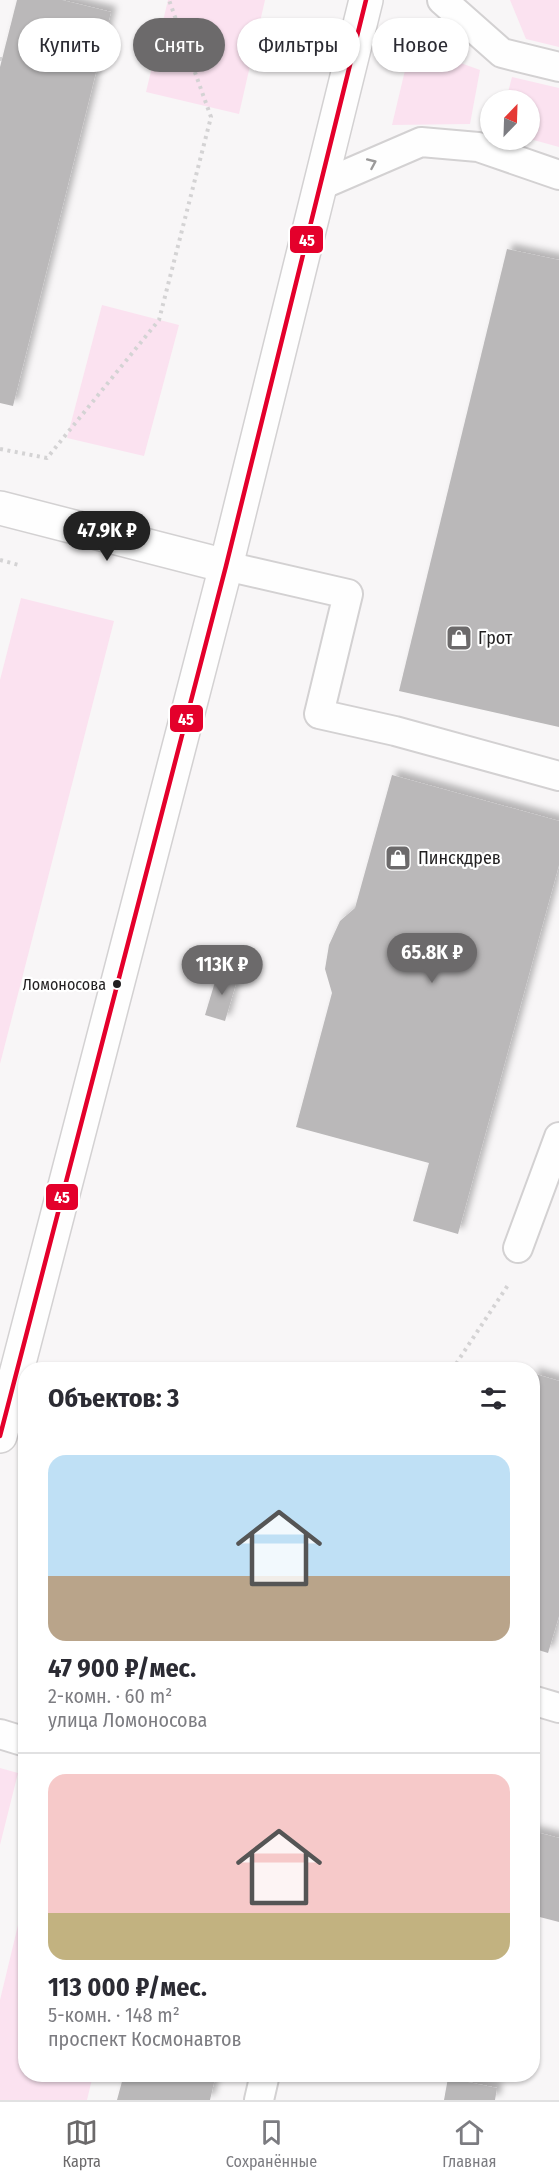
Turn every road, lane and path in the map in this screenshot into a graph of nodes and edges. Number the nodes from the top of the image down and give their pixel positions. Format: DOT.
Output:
graph roads {
  1 [pos="169,0"];
  2 [pos="366,0"];
  3 [pos="442,0"];
  4 [pos="559,67"];
  5 [pos="559,175"];
  6 [pos="319,186"];
  7 [pos="0,449"];
  8 [pos="0,508"];
  9 [pos="0,560"];
  10 [pos="19,565"];
  11 [pos="226,566"];
  12 [pos="559,776"];
  13 [pos="559,1137"];
  14 [pos="518,1248"];
  15 [pos="510,1281"];
  16 [pos="19,1362"];
  17 [pos="457,1362"];
  18 [pos="18,1367"];
  19 [pos="0,1436"];
  20 [pos="540,1702"];
  21 [pos="559,1707"];
  22 [pos="0,1734"];
  23 [pos="18,1740"];
  24 [pos="263,2082"];
  25 [pos="259,2100"];
  1 -- 7 [label="path"];
  2 -- 6 [label="main road"];
  3 -- 4 [label="lane"];
  6 -- 5 [label="lane, one-way"];
  6 -- 11 [label="main road"];
  8 -- 11 [label="main road"];
  9 -- 10 [label="path"];
  11 -- 12 [label="lane"];
  11 -- 16 [label="main road"];
  13 -- 14 [label="lane"];
  15 -- 17 [label="path"];
  18 -- 19 [label="main road"];
  20 -- 21 [label="lane"];
  22 -- 23 [label="lane"];
  24 -- 25 [label="lane"];
}
